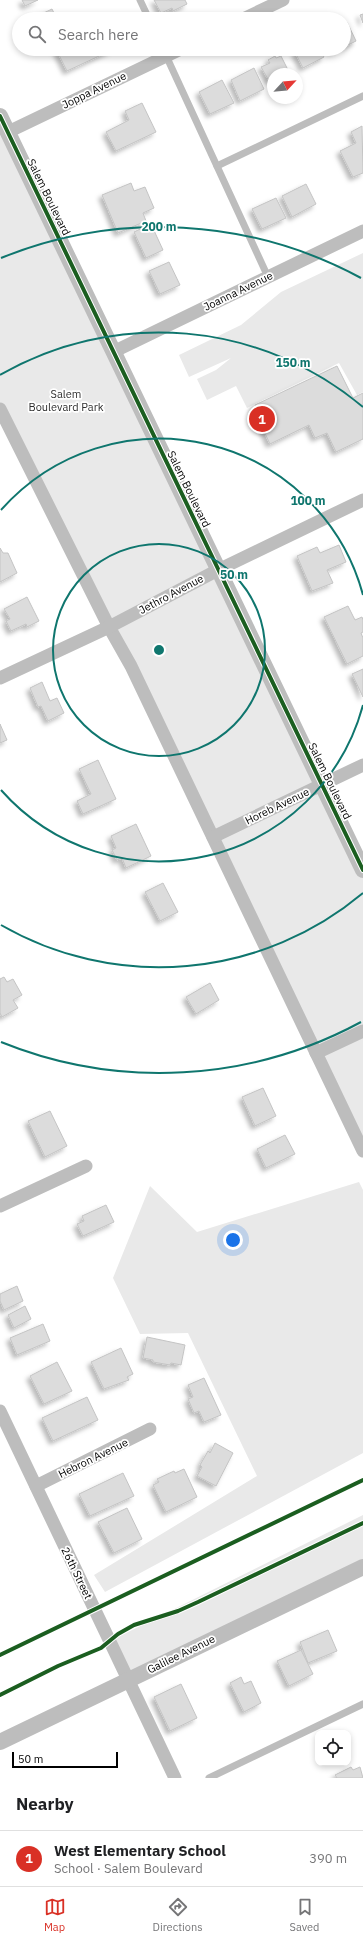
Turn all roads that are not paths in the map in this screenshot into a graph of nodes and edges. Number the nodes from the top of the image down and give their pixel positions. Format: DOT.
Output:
graph roads {
  1 [pos="140,0"];
  2 [pos="283,0"];
  3 [pos="146,12"];
  4 [pos="258,12"];
  5 [pos="156,56"];
  6 [pos="166,56"];
  7 [pos="363,96"];
  8 [pos="0,116"];
  9 [pos="8,132"];
  10 [pos="217,166"];
  11 [pos="363,231"];
  12 [pos="268,277"];
  13 [pos="114,352"];
  14 [pos="0,409"];
  15 [pos="363,500"];
  16 [pos="218,570"];
  17 [pos="109,627"];
  18 [pos="0,678"];
  19 [pos="363,765"];
  20 [pos="322,785"];
  21 [pos="213,837"];
  22 [pos="363,870"];
  23 [pos="363,1031"];
  24 [pos="316,1053"];
  25 [pos="363,1150"];
  26 [pos="86,1166"];
  27 [pos="0,1206"];
  28 [pos="0,1411"];
  29 [pos="150,1429"];
  30 [pos="36,1486"];
  31 [pos="363,1567"];
  32 [pos="128,1680"];
  33 [pos="363,1704"];
  34 [pos="0,1742"];
  35 [pos="175,1778"];
  36 [pos="209,1778"];
  1 -- 3 [label="lane"];
  2 -- 4 [label="street"];
  5 -- 9 [label="street, Joppa Avenue"];
  6 -- 10 [label="lane"];
  7 -- 10 [label="lane"];
  8 -- 9 [label="street, Salem Boulevard"];
  9 -- 13 [label="street, Salem Boulevard"];
  10 -- 12 [label="lane"];
  11 -- 12 [label="street, Joanna Avenue"];
  12 -- 13 [label="street, Joanna Avenue"];
  13 -- 16 [label="street, Salem Boulevard"];
  14 -- 17 [label="street"];
  15 -- 16 [label="street, Jethro Avenue"];
  16 -- 17 [label="street, Jethro Avenue"];
  16 -- 20 [label="street, Salem Boulevard"];
  17 -- 18 [label="street, Jethro Avenue"];
  17 -- 21 [label="street"];
  19 -- 20 [label="street, Horeb Avenue"];
  20 -- 21 [label="street, Horeb Avenue"];
  20 -- 22 [label="street, Salem Boulevard"];
  21 -- 24 [label="street"];
  23 -- 24 [label="street"];
  24 -- 25 [label="street"];
  26 -- 27 [label="street"];
  28 -- 30 [label="street, 26th Street"];
  29 -- 30 [label="street, Hebron Avenue"];
  30 -- 32 [label="street, 26th Street"];
  31 -- 32 [label="street, Galilee Avenue"];
  32 -- 34 [label="street, Galilee Avenue"];
  32 -- 35 [label="street, 26th Street"];
  33 -- 36 [label="lane"];
}
